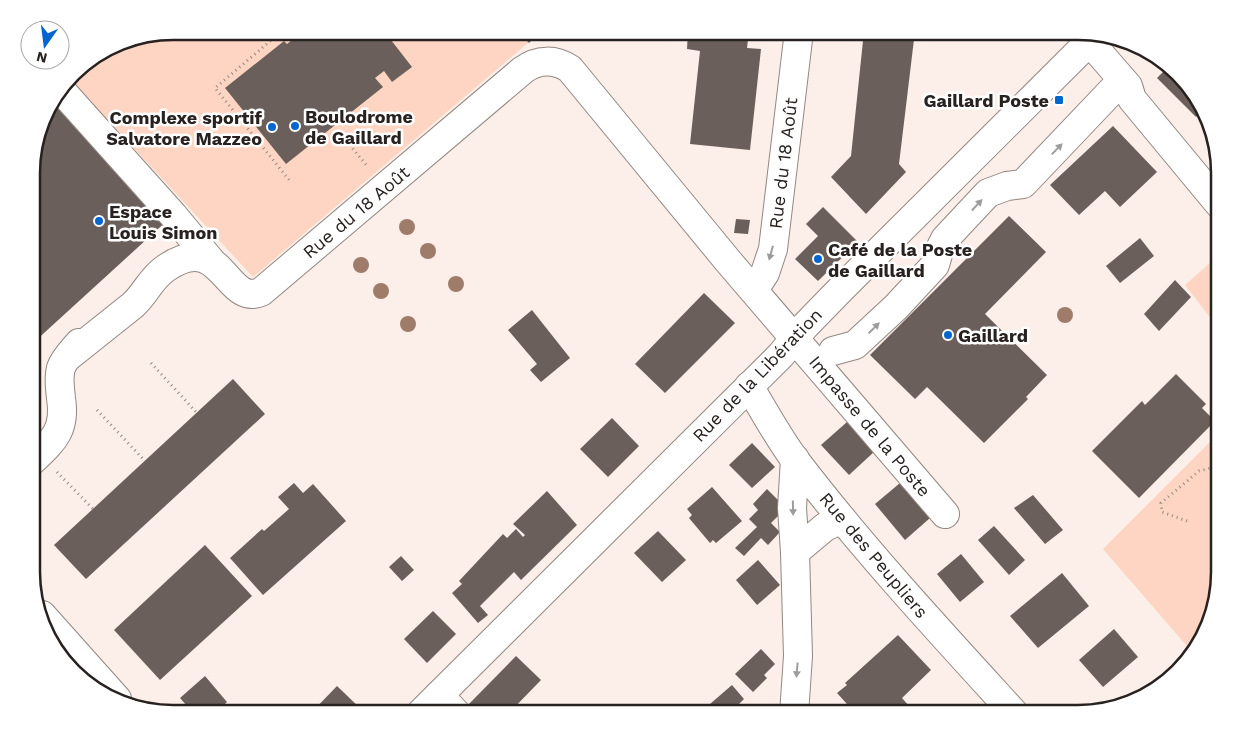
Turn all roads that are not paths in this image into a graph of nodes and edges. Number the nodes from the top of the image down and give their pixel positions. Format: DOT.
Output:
graph roads {
  1 [pos="798,40"];
  2 [pos="1084,40"];
  3 [pos="1092,41"];
  4 [pos="1122,80"];
  5 [pos="66,94"];
  6 [pos="1211,194"];
  7 [pos="211,262"];
  8 [pos="754,290"];
  9 [pos="796,338"];
  10 [pos="833,351"];
  11 [pos="749,386"];
  12 [pos="795,460"];
  13 [pos="44,465"];
  14 [pos="945,514"];
  15 [pos="842,519"];
  16 [pos="796,552"];
  17 [pos="51,625"];
  18 [pos="107,687"];
  19 [pos="440,705"];
  20 [pos="795,705"];
  21 [pos="1006,705"];
  1 -- 8 [label="street, Rue du 18 Août, one-way"];
  2 -- 9 [label="street, Rue de la Libération"];
  3 -- 4 [label="street"];
  4 -- 6 [label="street"];
  10 -- 4 [label="street, one-way"];
  5 -- 7 [label="street, Rue du 18 Août"];
  7 -- 8 [label="street, Rue du 18 Août"];
  7 -- 13 [label="street"];
  8 -- 9 [label="street, Rue du 18 Août"];
  9 -- 11 [label="street, Rue de la Libération"];
  9 -- 14 [label="street, Impasse de la Poste"];
  11 -- 12 [label="street, Rue des Peupliers"];
  11 -- 19 [label="street, Rue de la Libération"];
  12 -- 15 [label="street, Rue des Peupliers"];
  12 -- 16 [label="street, one-way"];
  15 -- 16 [label="street"];
  15 -- 21 [label="street, Rue des Peupliers"];
  16 -- 20 [label="street, one-way"];
  17 -- 18 [label="street"];
}
